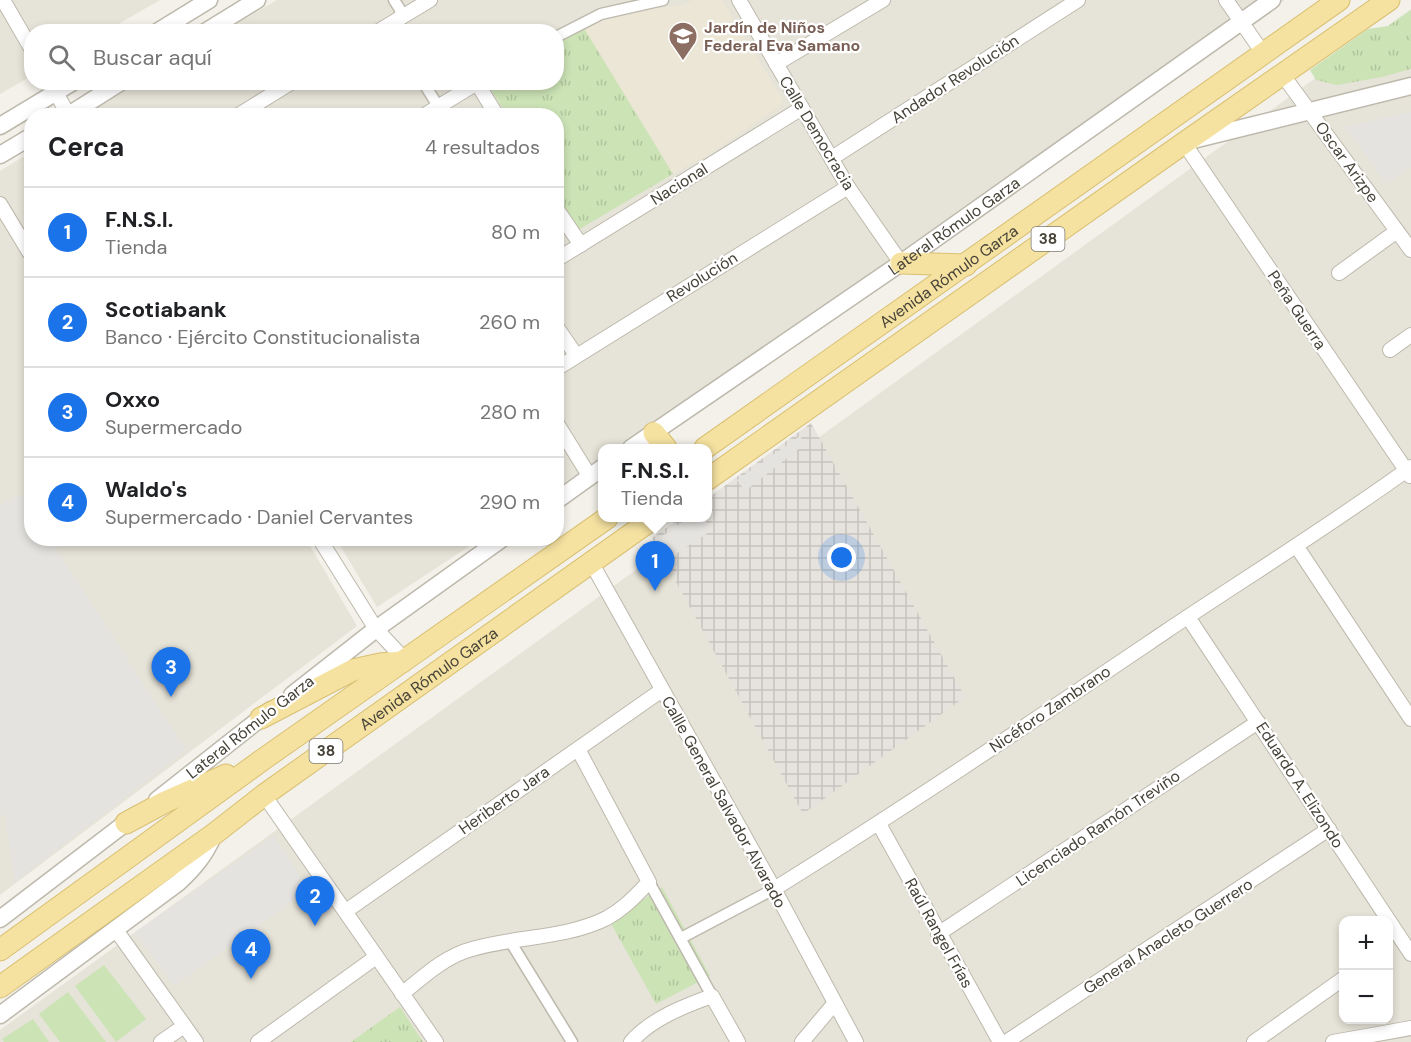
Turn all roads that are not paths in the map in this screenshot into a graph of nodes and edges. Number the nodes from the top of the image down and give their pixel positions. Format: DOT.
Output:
graph roads {
  1 [pos="3,0"];
  2 [pos="209,0"];
  3 [pos="257,0"];
  4 [pos="394,0"];
  5 [pos="430,0"];
  6 [pos="663,0"];
  7 [pos="739,0"];
  8 [pos="883,0"];
  9 [pos="1078,0"];
  10 [pos="1226,0"];
  11 [pos="1272,0"];
  12 [pos="1339,0"];
  13 [pos="1389,0"];
  14 [pos="1242,22"];
  15 [pos="170,24"];
  16 [pos="218,24"];
  17 [pos="395,24"];
  18 [pos="396,24"];
  19 [pos="564,34"];
  20 [pos="24,36"];
  21 [pos="1263,53"];
  22 [pos="776,64"];
  23 [pos="1282,74"];
  24 [pos="1411,86"];
  25 [pos="50,90"];
  26 [pos="54,90"];
  27 [pos="108,90"];
  28 [pos="279,90"];
  29 [pos="428,90"];
  30 [pos="466,90"];
  31 [pos="482,90"];
  32 [pos="438,106"];
  33 [pos="25,108"];
  34 [pos="64,108"];
  35 [pos="79,108"];
  36 [pos="250,108"];
  37 [pos="435,108"];
  38 [pos="492,108"];
  39 [pos="802,108"];
  40 [pos="24,109"];
  41 [pos="1311,112"];
  42 [pos="0,126"];
  43 [pos="24,141"];
  44 [pos="1184,143"];
  45 [pos="0,155"];
  46 [pos="832,158"];
  47 [pos="848,187"];
  48 [pos="0,204"];
  49 [pos="564,220"];
  50 [pos="1397,231"];
  51 [pos="24,244"];
  52 [pos="581,245"];
  53 [pos="1411,250"];
  54 [pos="564,255"];
  55 [pos="901,263"];
  56 [pos="966,265"];
  57 [pos="1339,273"];
  58 [pos="1411,335"];
  59 [pos="564,338"];
  60 [pos="1390,350"];
  61 [pos="576,355"];
  62 [pos="564,363"];
  63 [pos="564,432"];
  64 [pos="660,441"];
  65 [pos="711,444"];
  66 [pos="1409,472"];
  67 [pos="596,473"];
  68 [pos="712,476"];
  69 [pos="564,495"];
  70 [pos="601,522"];
  71 [pos="648,522"];
  72 [pos="324,546"];
  73 [pos="492,546"];
  74 [pos="1297,547"];
  75 [pos="591,562"];
  76 [pos="1188,617"];
  77 [pos="376,629"];
  78 [pos="404,661"];
  79 [pos="662,690"];
  80 [pos="261,718"];
  81 [pos="1411,719"];
  82 [pos="1258,722"];
  83 [pos="578,749"];
  84 [pos="265,758"];
  85 [pos="264,795"];
  86 [pos="126,823"];
  87 [pos="879,824"];
  88 [pos="1329,829"];
  89 [pos="214,834"];
  90 [pos="649,882"];
  91 [pos="774,889"];
  92 [pos="346,911"];
  93 [pos="0,919"];
  94 [pos="116,930"];
  95 [pos="939,934"];
  96 [pos="1400,937"];
  97 [pos="681,938"];
  98 [pos="510,941"];
  99 [pos="1393,943"];
  100 [pos="0,950"];
  101 [pos="1411,954"];
  102 [pos="376,957"];
  103 [pos="1339,982"];
  104 [pos="0,987"];
  105 [pos="402,994"];
  106 [pos="712,996"];
  107 [pos="834,1004"];
  108 [pos="0,1015"];
  109 [pos="184,1026"];
  110 [pos="1411,1028"];
  111 [pos="161,1042"];
  112 [pos="196,1042"];
  113 [pos="258,1042"];
  114 [pos="436,1042"];
  115 [pos="572,1042"];
  116 [pos="631,1042"];
  117 [pos="738,1042"];
  118 [pos="802,1042"];
  119 [pos="856,1042"];
  120 [pos="1000,1042"];
  121 [pos="1006,1042"];
  122 [pos="1254,1042"];
  123 [pos="1333,1042"];
  1 -- 20 [label="street"];
  2 -- 15 [label="street"];
  3 -- 16 [label="street"];
  4 -- 17 [label="street"];
  5 -- 18 [label="street"];
  6 -- 19 [label="street"];
  7 -- 22 [label="street, Calle Democracia"];
  8 -- 22 [label="street"];
  9 -- 46 [label="street, Andador Revolución"];
  10 -- 14 [label="street"];
  11 -- 14 [label="street, Lateral Rómulo Garza"];
  12 -- 21 [label="main road, Avenida Rómulo Garza / 38"];
  13 -- 23 [label="main road, Avenida Rómulo Garza / 38"];
  14 -- 21 [label="street"];
  14 -- 55 [label="street, Lateral Rómulo Garza"];
  21 -- 56 [label="main road, Avenida Rómulo Garza / 38"];
  22 -- 39 [label="street, Calle Democracia"];
  23 -- 41 [label="street, Oscar Arizpe"];
  23 -- 44 [label="main road, Avenida Rómulo Garza / 38"];
  24 -- 41 [label="street, Avenida Rómulo Garza"];
  25 -- 33 [label="street"];
  26 -- 34 [label="street"];
  27 -- 35 [label="street"];
  28 -- 36 [label="street"];
  29 -- 32 [label="street"];
  30 -- 32 [label="street"];
  31 -- 38 [label="street"];
  32 -- 37 [label="street"];
  39 -- 46 [label="street, Calle Democracia"];
  39 -- 52 [label="street, Nacional"];
  40 -- 42 [label="street"];
  41 -- 44 [label="street, Avenida Rómulo Garza"];
  41 -- 50 [label="street, Oscar Arizpe"];
  43 -- 45 [label="street"];
  44 -- 66 [label="street, Peña Guerra"];
  44 -- 68 [label="main road, Avenida Rómulo Garza / 38"];
  46 -- 47 [label="street, Calle Democracia"];
  47 -- 55 [label="street, Calle Democracia"];
  47 -- 61 [label="street, Revolución"];
  48 -- 51 [label="street"];
  49 -- 52 [label="street"];
  50 -- 53 [label="street, Oscar Arizpe"];
  50 -- 57 [label="street"];
  52 -- 54 [label="street, Nacional"];
  55 -- 56 [label="main road"];
  55 -- 64 [label="street, Lateral Rómulo Garza"];
  56 -- 65 [label="main road, Avenida Rómulo Garza / 38"];
  58 -- 60 [label="street"];
  59 -- 61 [label="street"];
  61 -- 62 [label="street, Revolución"];
  63 -- 67 [label="street"];
  66 -- 74 [label="street, Nicéforo Zambrano"];
  67 -- 69 [label="street"];
  70 -- 78 [label="main road, Avenida Rómulo Garza / 38"];
  71 -- 75 [label="main road, Avenida Rómulo Garza / 38"];
  72 -- 77 [label="street"];
  73 -- 77 [label="street, Lateral Rómulo Garza"];
  74 -- 76 [label="street, Nicéforo Zambrano"];
  74 -- 81 [label="street"];
  75 -- 79 [label="street, Callle General Salvador Alvarado"];
  75 -- 85 [label="main road, Avenida Rómulo Garza / 38"];
  76 -- 82 [label="street, Eduardo A. Elizondo"];
  76 -- 87 [label="street, Nicéforo Zambrano"];
  77 -- 78 [label="street"];
  77 -- 80 [label="street, Lateral Rómulo Garza"];
  78 -- 80 [label="main road"];
  78 -- 84 [label="main road, Avenida Rómulo Garza / 38"];
  79 -- 83 [label="street, Heriberto Jara"];
  79 -- 91 [label="street, Callle General Salvador Alvarado"];
  80 -- 86 [label="street, Lateral Rómulo Garza"];
  82 -- 88 [label="street, Eduardo A. Elizondo"];
  82 -- 95 [label="street, Licenciado Ramón Treviño"];
  83 -- 90 [label="street"];
  83 -- 92 [label="street, Heriberto Jara"];
  84 -- 86 [label="main road"];
  84 -- 100 [label="main road, Avenida Rómulo Garza / 38"];
  85 -- 89 [label="main road, Avenida Rómulo Garza / 38"];
  85 -- 92 [label="street"];
  86 -- 93 [label="street, Lateral Rómulo Garza"];
  87 -- 91 [label="street, Nicéforo Zambrano"];
  87 -- 95 [label="street, Raúl Rangel Frías"];
  88 -- 96 [label="street, Eduardo A. Elizondo"];
  88 -- 121 [label="street, General Anacleto Guerrero"];
  89 -- 94 [label="street"];
  89 -- 104 [label="main road, Avenida Rómulo Garza / 38"];
  90 -- 97 [label="street"];
  90 -- 98 [label="street"];
  91 -- 97 [label="street, Nicéforo Zambrano"];
  91 -- 107 [label="street, Callle General Salvador Alvarado"];
  92 -- 102 [label="street"];
  94 -- 108 [label="street"];
  94 -- 109 [label="street"];
  95 -- 120 [label="street, Raúl Rangel Frías"];
  96 -- 99 [label="street"];
  96 -- 101 [label="street, Eduardo A. Elizondo"];
  97 -- 106 [label="street"];
  98 -- 105 [label="street"];
  98 -- 115 [label="street"];
  102 -- 105 [label="street"];
  102 -- 113 [label="street"];
  103 -- 122 [label="street"];
  105 -- 114 [label="street"];
  106 -- 116 [label="street"];
  106 -- 117 [label="street"];
  107 -- 118 [label="street"];
  107 -- 119 [label="street, Callle General Salvador Alvarado"];
  109 -- 111 [label="street"];
  109 -- 112 [label="street"];
  110 -- 123 [label="street"];
}
